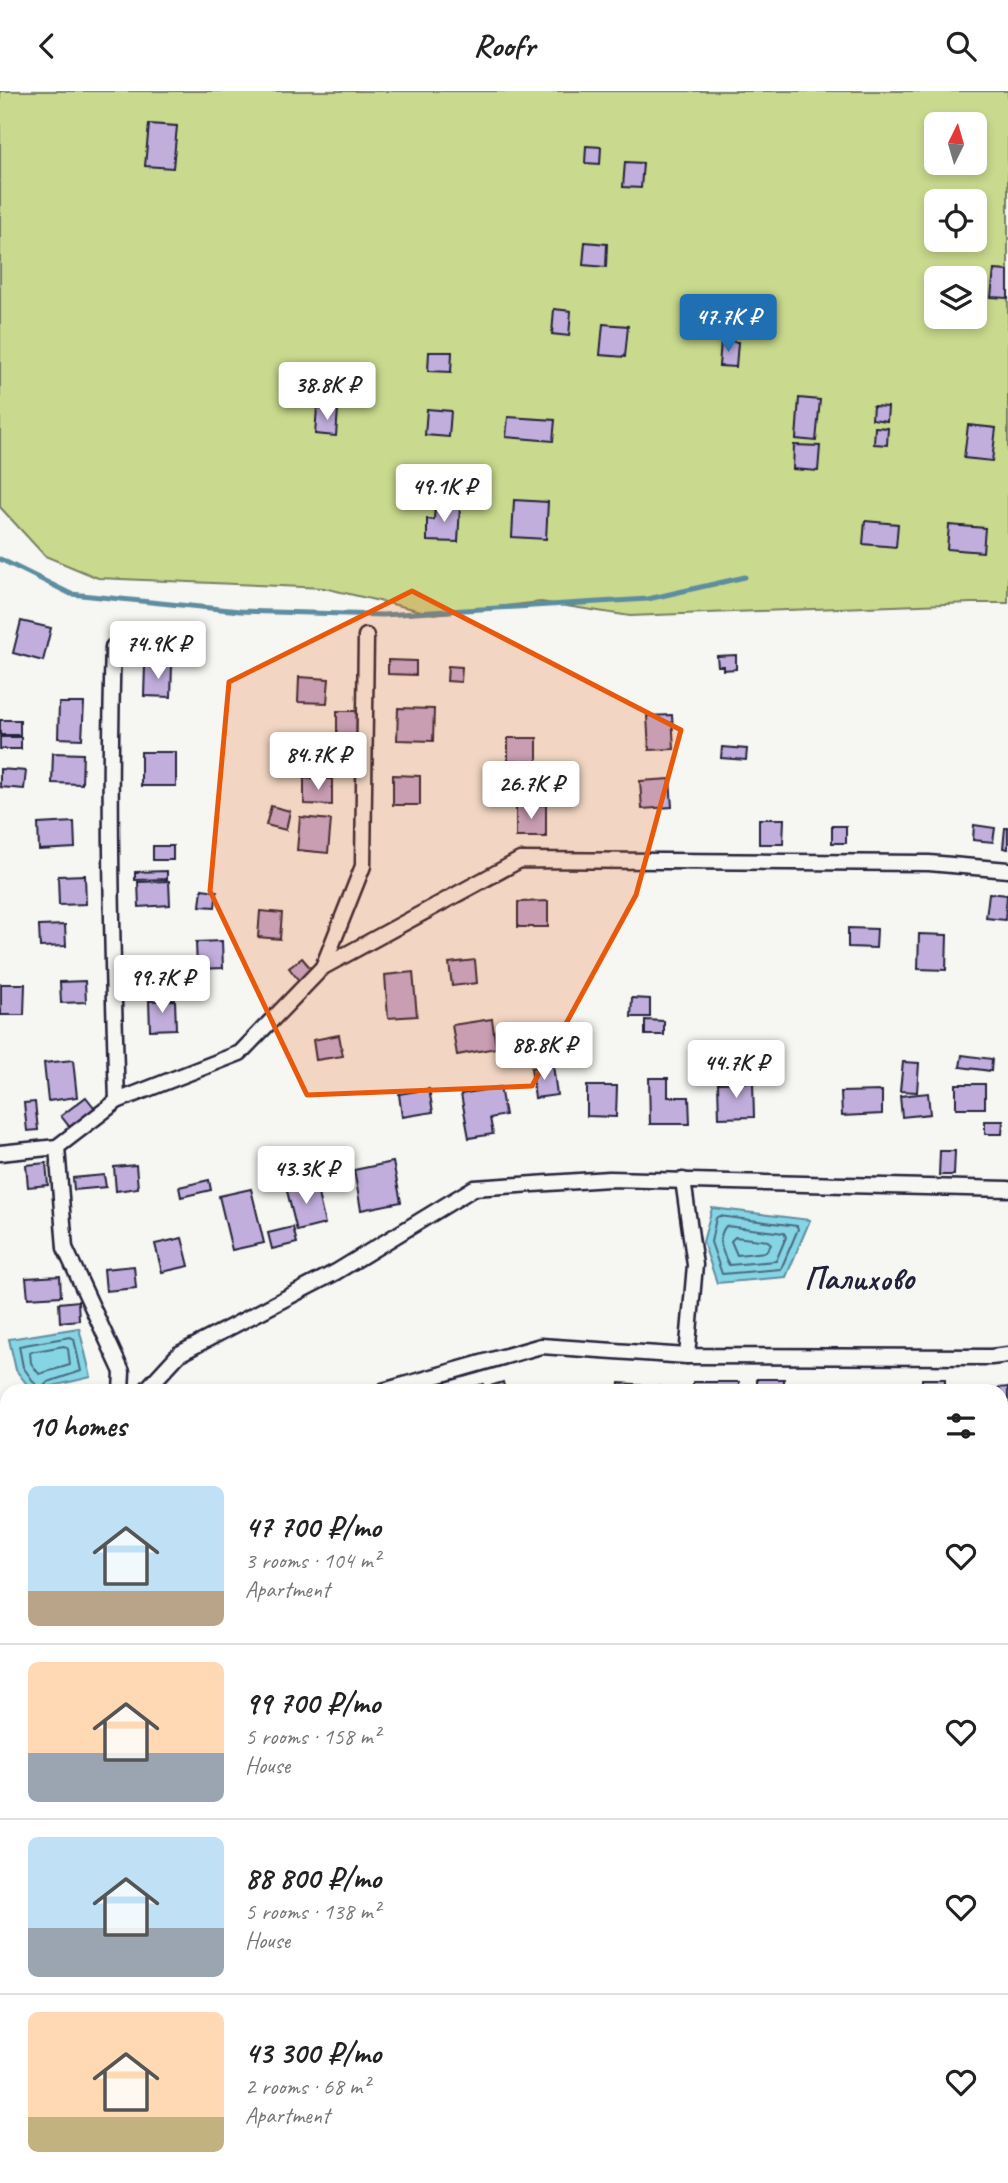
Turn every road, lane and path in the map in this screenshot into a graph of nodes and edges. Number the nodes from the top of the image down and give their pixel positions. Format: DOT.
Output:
graph roads {
  1 [pos="366,636"];
  2 [pos="113,647"];
  3 [pos="1008,870"];
  4 [pos="323,967"];
  5 [pos="117,1101"];
  6 [pos="57,1147"];
  7 [pos="0,1153"];
  8 [pos="683,1180"];
  9 [pos="1008,1189"];
  10 [pos="1008,1355"];
  11 [pos="687,1356"];
  12 [pos="121,1384"];
  13 [pos="151,1384"];
  14 [pos="408,1384"];
  1 -- 4 [label="street"];
  2 -- 5 [label="street"];
  3 -- 4 [label="street"];
  4 -- 5 [label="street"];
  5 -- 6 [label="street"];
  6 -- 7 [label="street"];
  6 -- 12 [label="street"];
  8 -- 9 [label="street"];
  8 -- 11 [label="street"];
  8 -- 13 [label="street"];
  10 -- 11 [label="street"];
  11 -- 14 [label="street"];
}
